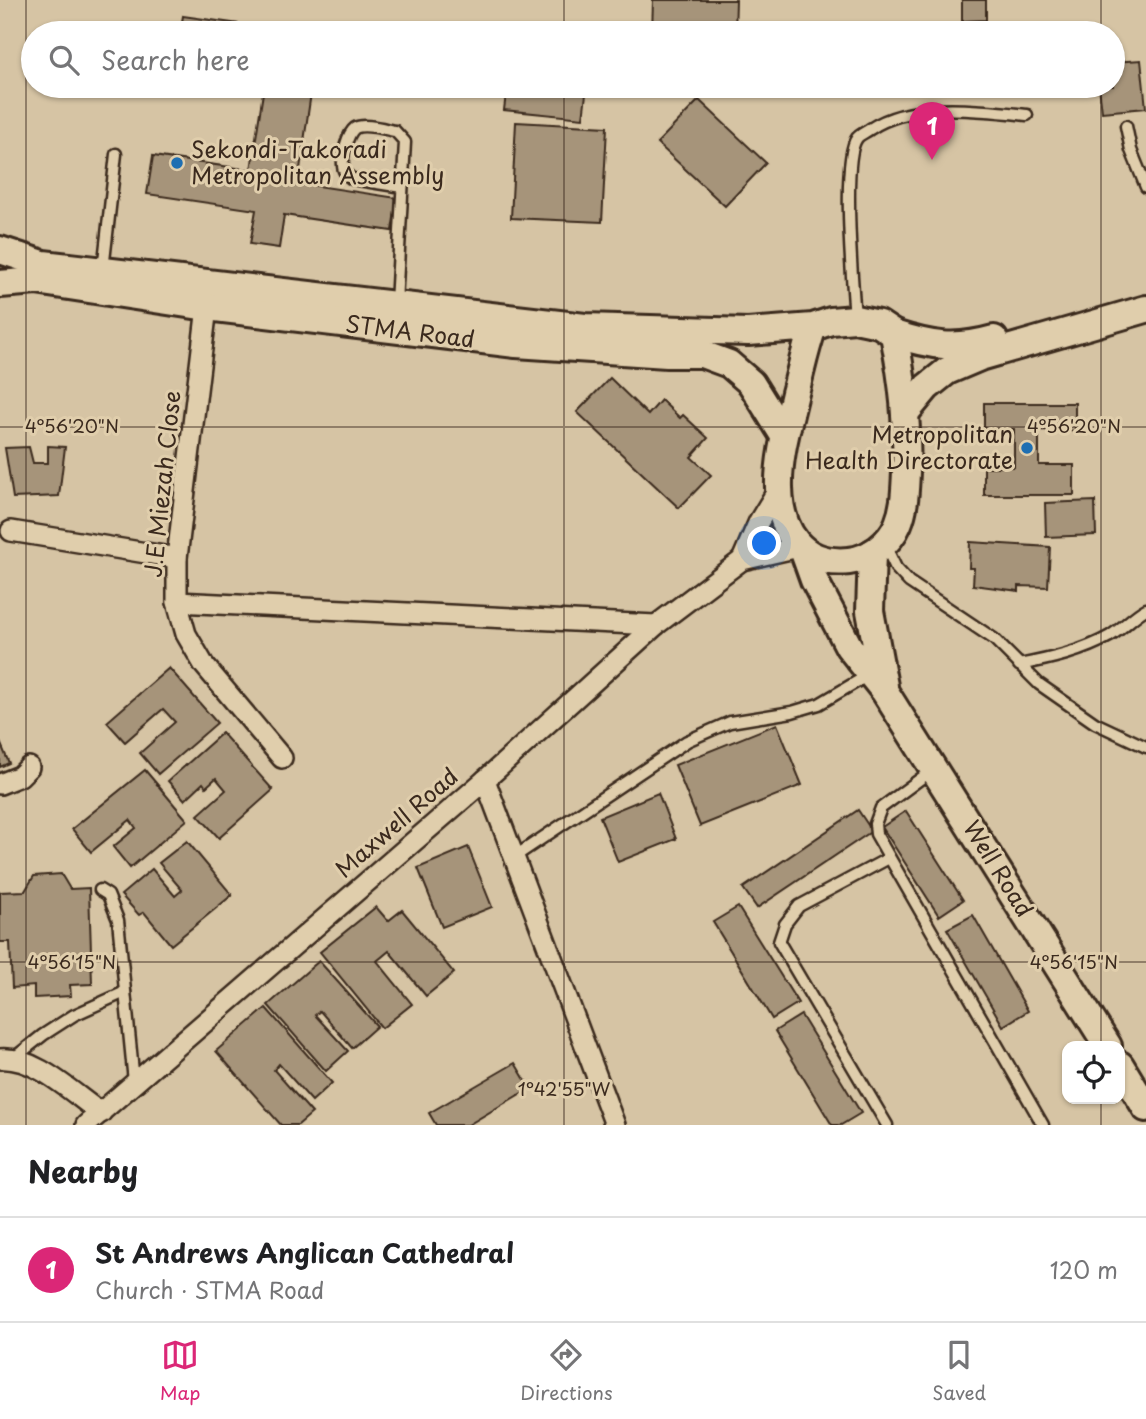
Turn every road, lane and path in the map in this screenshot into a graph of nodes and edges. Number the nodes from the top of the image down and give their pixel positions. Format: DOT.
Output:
graph roads {
  1 [pos="1027,115"];
  2 [pos="1126,126"];
  3 [pos="116,155"];
  4 [pos="402,187"];
  5 [pos="1146,187"];
  6 [pos="0,250"];
  7 [pos="103,270"];
  8 [pos="0,284"];
  9 [pos="1146,292"];
  10 [pos="396,305"];
  11 [pos="207,307"];
  12 [pos="1146,309"];
  13 [pos="855,319"];
  14 [pos="813,327"];
  15 [pos="894,334"];
  16 [pos="907,411"];
  17 [pos="785,436"];
  18 [pos="779,488"];
  19 [pos="11,531"];
  20 [pos="878,549"];
  21 [pos="801,550"];
  22 [pos="177,558"];
  23 [pos="742,560"];
  24 [pos="177,603"];
  25 [pos="1146,609"];
  26 [pos="656,625"];
  27 [pos="1019,665"];
  28 [pos="878,682"];
  29 [pos="1146,747"];
  30 [pos="282,758"];
  31 [pos="29,767"];
  32 [pos="935,769"];
  33 [pos="485,780"];
  34 [pos="0,784"];
  35 [pos="513,857"];
  36 [pos="889,858"];
  37 [pos="100,890"];
  38 [pos="125,992"];
  39 [pos="1105,1041"];
  40 [pos="7,1059"];
  41 [pos="1125,1073"];
  42 [pos="134,1084"];
  43 [pos="1146,1108"];
  44 [pos="93,1119"];
  45 [pos="615,1125"];
  46 [pos="887,1125"];
  47 [pos="1043,1125"];
  1 -- 13 [label="lane"];
  2 -- 5 [label="lane"];
  3 -- 7 [label="lane"];
  4 -- 4 [label="lane"];
  4 -- 10 [label="lane"];
  6 -- 7 [label="main road, STMA Road"];
  7 -- 10 [label="main road, STMA Road"];
  8 -- 11 [label="main road, STMA Road"];
  9 -- 15 [label="main road"];
  10 -- 14 [label="main road, STMA Road"];
  11 -- 17 [label="main road, STMA Road"];
  11 -- 22 [label="street, J.E Miezah Close"];
  12 -- 16 [label="main road"];
  13 -- 14 [label="main road, STMA Road"];
  13 -- 15 [label="main road"];
  14 -- 17 [label="main road, Well Road"];
  15 -- 16 [label="main road"];
  16 -- 20 [label="main road"];
  17 -- 18 [label="main road, Well Road"];
  18 -- 21 [label="main road, Well Road"];
  18 -- 23 [label="street"];
  19 -- 22 [label="street"];
  20 -- 21 [label="main road"];
  20 -- 27 [label="lane"];
  20 -- 28 [label="main road, Well Road"];
  21 -- 23 [label="street, Maxwell Road"];
  21 -- 28 [label="main road, Well Road"];
  22 -- 24 [label="street, J.E Miezah Close"];
  23 -- 26 [label="street, Maxwell Road"];
  24 -- 26 [label="street"];
  24 -- 30 [label="street, J.E Miezah Close"];
  25 -- 27 [label="lane"];
  26 -- 33 [label="street, Maxwell Road"];
  27 -- 29 [label="lane"];
  28 -- 32 [label="main road, Well Road"];
  28 -- 35 [label="lane"];
  31 -- 34 [label="street"];
  32 -- 36 [label="lane"];
  32 -- 39 [label="main road, Well Road"];
  33 -- 35 [label="street"];
  33 -- 42 [label="street, Maxwell Road"];
  35 -- 45 [label="street"];
  36 -- 46 [label="lane"];
  36 -- 47 [label="lane"];
  37 -- 38 [label="lane"];
  38 -- 40 [label="lane"];
  38 -- 42 [label="lane"];
  40 -- 44 [label="street"];
  41 -- 43 [label="main road"];
  42 -- 44 [label="street, Maxwell Road"];
}
